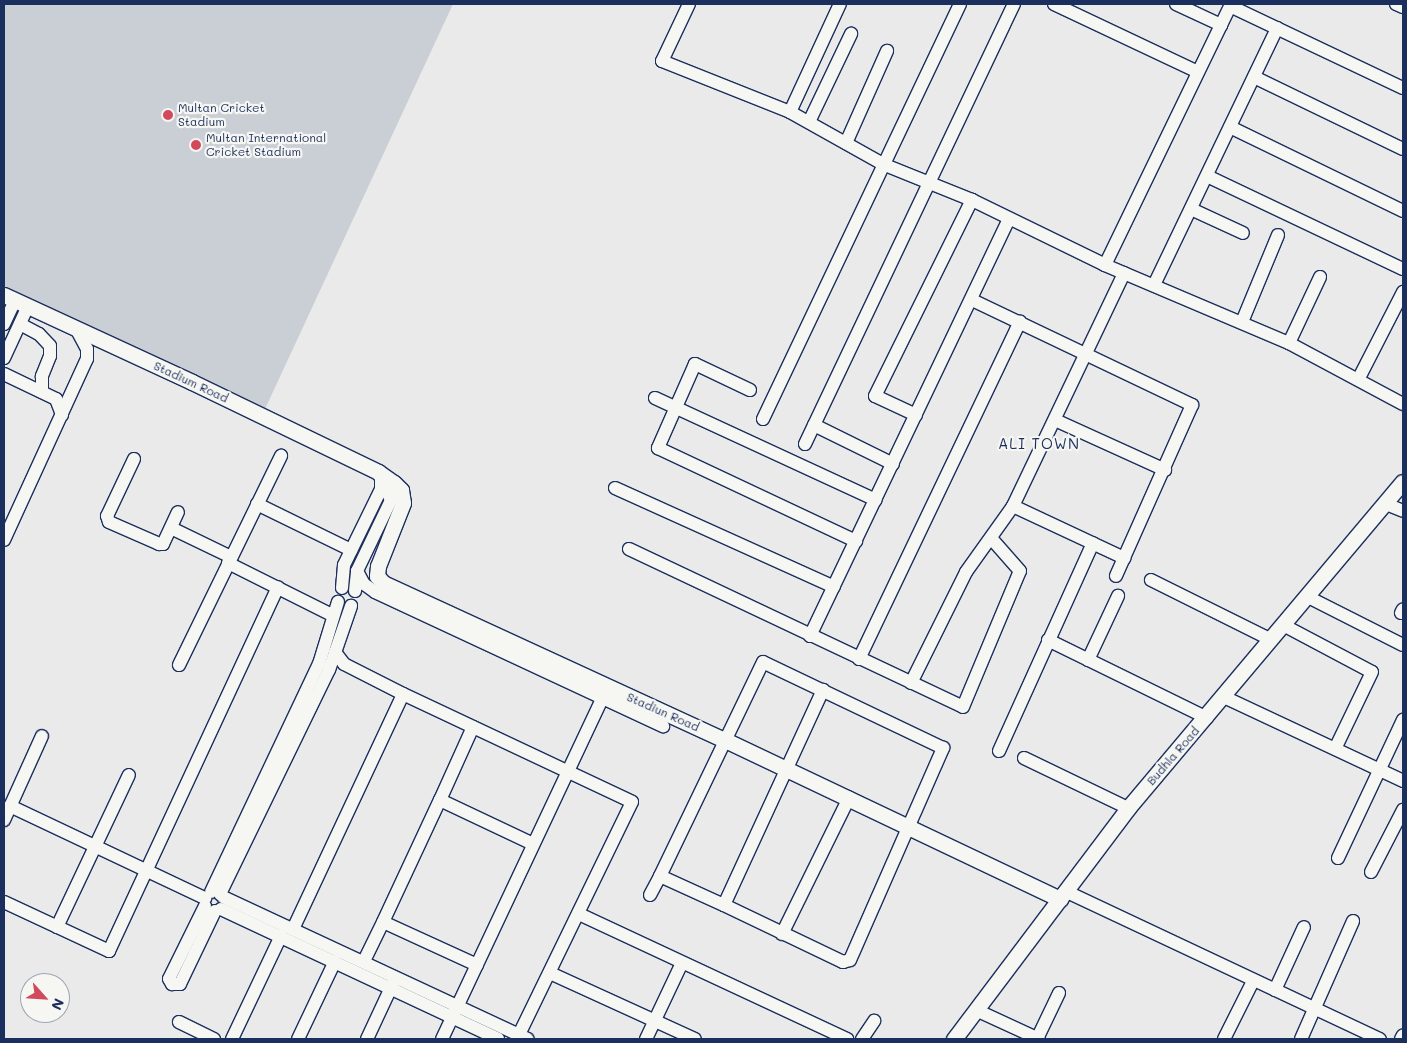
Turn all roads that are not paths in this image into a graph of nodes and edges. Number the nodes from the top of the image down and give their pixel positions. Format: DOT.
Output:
graph roads {
  1 [pos="689,4"];
  2 [pos="840,4"];
  3 [pos="960,4"];
  4 [pos="1014,4"];
  5 [pos="1054,4"];
  6 [pos="1176,4"];
  7 [pos="1396,4"];
  8 [pos="1230,5"];
  9 [pos="1403,7"];
  10 [pos="1221,25"];
  11 [pos="1277,28"];
  12 [pos="851,34"];
  13 [pos="887,51"];
  14 [pos="1198,72"];
  15 [pos="1254,77"];
  16 [pos="1403,88"];
  17 [pos="790,112"];
  18 [pos="809,122"];
  19 [pos="1230,127"];
  20 [pos="846,143"];
  21 [pos="1403,149"];
  22 [pos="885,165"];
  23 [pos="1207,176"];
  24 [pos="930,183"];
  25 [pos="972,200"];
  26 [pos="1191,210"];
  27 [pos="1403,211"];
  28 [pos="1009,219"];
  29 [pos="1243,233"];
  30 [pos="1278,235"];
  31 [pos="1106,266"];
  32 [pos="1403,269"];
  33 [pos="1124,273"];
  34 [pos="1320,277"];
  35 [pos="1154,285"];
  36 [pos="1403,292"];
  37 [pos="15,300"];
  38 [pos="972,300"];
  39 [pos="4,321"];
  40 [pos="1020,321"];
  41 [pos="1242,322"];
  42 [pos="20,324"];
  43 [pos="76,328"];
  44 [pos="1289,343"];
  45 [pos="1088,354"];
  46 [pos="4,358"];
  47 [pos="4,374"];
  48 [pos="1359,378"];
  49 [pos="750,390"];
  50 [pos="42,392"];
  51 [pos="655,398"];
  52 [pos="1403,404"];
  53 [pos="676,408"];
  54 [pos="62,415"];
  55 [pos="916,415"];
  56 [pos="763,419"];
  57 [pos="1056,420"];
  58 [pos="814,425"];
  59 [pos="805,444"];
  60 [pos="280,456"];
  61 [pos="134,459"];
  62 [pos="893,464"];
  63 [pos="1165,470"];
  64 [pos="380,476"];
  65 [pos="1403,482"];
  66 [pos="615,488"];
  67 [pos="876,500"];
  68 [pos="257,504"];
  69 [pos="1386,504"];
  70 [pos="1013,506"];
  71 [pos="1403,511"];
  72 [pos="178,512"];
  73 [pos="171,528"];
  74 [pos="992,538"];
  75 [pos="4,540"];
  76 [pos="856,541"];
  77 [pos="1093,543"];
  78 [pos="629,549"];
  79 [pos="351,550"];
  80 [pos="1124,558"];
  81 [pos="230,560"];
  82 [pos="357,571"];
  83 [pos="1116,576"];
  84 [pos="1151,580"];
  85 [pos="278,587"];
  86 [pos="834,587"];
  87 [pos="342,588"];
  88 [pos="355,591"];
  89 [pos="1118,596"];
  90 [pos="1308,597"];
  91 [pos="338,602"];
  92 [pos="351,606"];
  93 [pos="332,615"];
  94 [pos="1285,626"];
  95 [pos="810,636"];
  96 [pos="1048,640"];
  97 [pos="1272,640"];
  98 [pos="1403,645"];
  99 [pos="335,652"];
  100 [pos="859,659"];
  101 [pos="1088,660"];
  102 [pos="180,665"];
  103 [pos="911,683"];
  104 [pos="823,690"];
  105 [pos="403,694"];
  106 [pos="603,697"];
  107 [pos="1224,697"];
  108 [pos="1207,718"];
  109 [pos="1403,720"];
  110 [pos="663,726"];
  111 [pos="473,728"];
  112 [pos="42,736"];
  113 [pos="725,740"];
  114 [pos="1335,749"];
  115 [pos="998,751"];
  116 [pos="1024,758"];
  117 [pos="786,769"];
  118 [pos="1380,770"];
  119 [pos="568,772"];
  120 [pos="130,775"];
  121 [pos="1403,781"];
  122 [pos="849,798"];
  123 [pos="440,800"];
  124 [pos="10,806"];
  125 [pos="1128,808"];
  126 [pos="1403,810"];
  127 [pos="4,820"];
  128 [pos="910,827"];
  129 [pos="533,844"];
  130 [pos="96,846"];
  131 [pos="1338,858"];
  132 [pos="146,870"];
  133 [pos="1371,872"];
  134 [pos="660,876"];
  135 [pos="1063,895"];
  136 [pos="650,896"];
  137 [pos="214,901"];
  138 [pos="4,902"];
  139 [pos="724,905"];
  140 [pos="579,914"];
  141 [pos="1353,921"];
  142 [pos="383,922"];
  143 [pos="1304,926"];
  144 [pos="58,927"];
  145 [pos="294,928"];
  146 [pos="782,934"];
  147 [pos="281,936"];
  148 [pos="335,961"];
  149 [pos="364,961"];
  150 [pos="682,963"];
  151 [pos="477,965"];
  152 [pos="550,973"];
  153 [pos="1253,981"];
  154 [pos="394,982"];
  155 [pos="1275,990"];
  156 [pos="1059,993"];
  157 [pos="458,1005"];
  158 [pos="1315,1009"];
  159 [pos="976,1010"];
  160 [pos="452,1018"];
  161 [pos="655,1020"];
  162 [pos="179,1022"];
  163 [pos="874,1022"];
  164 [pos="1403,1035"];
  165 [pos="1363,1036"];
  166 [pos="524,1037"];
  167 [pos="214,1039"];
  168 [pos="232,1039"];
  169 [pos="298,1039"];
  170 [pos="367,1039"];
  171 [pos="442,1039"];
  172 [pos="498,1039"];
  173 [pos="646,1039"];
  174 [pos="695,1039"];
  175 [pos="848,1039"];
  176 [pos="862,1039"];
  177 [pos="954,1039"];
  178 [pos="1037,1039"];
  179 [pos="1224,1039"];
  180 [pos="1301,1039"];
  181 [pos="1380,1039"];
  182 [pos="1401,1039"];
  1 -- 17 [label="street"];
  2 -- 17 [label="street"];
  3 -- 22 [label="street"];
  4 -- 24 [label="street"];
  5 -- 14 [label="street"];
  6 -- 10 [label="street"];
  7 -- 9 [label="street"];
  8 -- 10 [label="street"];
  8 -- 11 [label="street"];
  10 -- 14 [label="street"];
  11 -- 15 [label="street"];
  11 -- 16 [label="street"];
  12 -- 18 [label="street"];
  13 -- 20 [label="street"];
  14 -- 31 [label="street"];
  15 -- 19 [label="street"];
  15 -- 21 [label="street"];
  17 -- 18 [label="street"];
  18 -- 20 [label="street"];
  19 -- 23 [label="street"];
  19 -- 27 [label="street"];
  20 -- 22 [label="street"];
  22 -- 24 [label="street"];
  22 -- 56 [label="street"];
  23 -- 26 [label="street"];
  23 -- 32 [label="street"];
  24 -- 25 [label="street"];
  24 -- 58 [label="street"];
  25 -- 28 [label="street"];
  25 -- 55 [label="street"];
  26 -- 29 [label="street"];
  26 -- 35 [label="street"];
  28 -- 31 [label="street"];
  28 -- 38 [label="street"];
  30 -- 41 [label="street"];
  31 -- 33 [label="street"];
  33 -- 35 [label="street"];
  33 -- 45 [label="street"];
  34 -- 44 [label="street"];
  35 -- 41 [label="street"];
  36 -- 48 [label="street"];
  37 -- 39 [label="street"];
  37 -- 42 [label="street"];
  37 -- 43 [label="main road, Stadium Road"];
  38 -- 40 [label="street"];
  38 -- 55 [label="street"];
  40 -- 45 [label="street"];
  40 -- 100 [label="street"];
  41 -- 44 [label="street"];
  42 -- 46 [label="street"];
  42 -- 50 [label="street"];
  43 -- 54 [label="street"];
  43 -- 64 [label="main road, Stadium Road"];
  44 -- 48 [label="street"];
  45 -- 57 [label="street"];
  45 -- 63 [label="street"];
  47 -- 50 [label="street"];
  48 -- 52 [label="street"];
  49 -- 53 [label="street"];
  50 -- 54 [label="street"];
  51 -- 53 [label="street"];
  53 -- 67 [label="street"];
  53 -- 76 [label="street"];
  54 -- 75 [label="street"];
  55 -- 62 [label="street"];
  57 -- 63 [label="street"];
  57 -- 70 [label="street"];
  58 -- 59 [label="street"];
  58 -- 62 [label="street"];
  60 -- 68 [label="street"];
  61 -- 73 [label="street"];
  62 -- 67 [label="street"];
  63 -- 80 [label="street"];
  64 -- 79 [label="street"];
  64 -- 82 [label="street"];
  64 -- 113 [label="main road, Stadiun Road"];
  65 -- 69 [label="main road, Budhla Road"];
  66 -- 86 [label="street"];
  67 -- 76 [label="street"];
  68 -- 79 [label="street"];
  68 -- 81 [label="street"];
  69 -- 71 [label="street"];
  69 -- 90 [label="main road, Budhla Road"];
  70 -- 74 [label="street"];
  70 -- 77 [label="street"];
  72 -- 73 [label="street"];
  73 -- 81 [label="street"];
  74 -- 103 [label="street"];
  74 -- 103 [label="street"];
  76 -- 86 [label="street"];
  77 -- 80 [label="street"];
  77 -- 96 [label="street"];
  78 -- 95 [label="street"];
  79 -- 87 [label="street"];
  80 -- 83 [label="street"];
  81 -- 85 [label="street"];
  81 -- 102 [label="street"];
  82 -- 88 [label="street"];
  82 -- 106 [label="street"];
  84 -- 97 [label="street"];
  85 -- 93 [label="street"];
  85 -- 132 [label="street"];
  86 -- 95 [label="street"];
  87 -- 88 [label="street"];
  87 -- 91 [label="street"];
  88 -- 92 [label="street"];
  89 -- 101 [label="street"];
  90 -- 94 [label="main road, Budhla Road"];
  90 -- 98 [label="street"];
  91 -- 92 [label="street"];
  91 -- 93 [label="street"];
  92 -- 99 [label="street"];
  93 -- 137 [label="street"];
  94 -- 97 [label="main road, Budhla Road"];
  94 -- 114 [label="street"];
  95 -- 100 [label="street"];
  96 -- 101 [label="street"];
  96 -- 115 [label="street"];
  97 -- 107 [label="main road, Budhla Road"];
  99 -- 105 [label="street"];
  99 -- 137 [label="street"];
  100 -- 103 [label="street"];
  101 -- 108 [label="street"];
  104 -- 113 [label="street"];
  104 -- 117 [label="street"];
  104 -- 128 [label="street"];
  105 -- 111 [label="street"];
  105 -- 145 [label="street"];
  106 -- 110 [label="street"];
  106 -- 119 [label="street"];
  107 -- 108 [label="main road, Budhla Road"];
  107 -- 114 [label="street"];
  108 -- 125 [label="main road, Budhla Road"];
  109 -- 118 [label="street"];
  111 -- 119 [label="street"];
  111 -- 123 [label="street"];
  112 -- 124 [label="street"];
  113 -- 117 [label="main road, Stadiun Road"];
  113 -- 134 [label="street"];
  114 -- 118 [label="street"];
  116 -- 125 [label="street"];
  117 -- 122 [label="main road, Stadiun Road"];
  117 -- 139 [label="street"];
  118 -- 121 [label="street"];
  118 -- 131 [label="street"];
  119 -- 129 [label="street"];
  119 -- 140 [label="street"];
  120 -- 130 [label="street"];
  122 -- 128 [label="main road, Stadiun Road"];
  122 -- 146 [label="street"];
  123 -- 129 [label="street"];
  123 -- 142 [label="street"];
  124 -- 127 [label="street"];
  124 -- 130 [label="street"];
  125 -- 135 [label="main road, Budhla Road"];
  126 -- 133 [label="street"];
  128 -- 135 [label="main road, Stadiun Road"];
  128 -- 146 [label="street"];
  129 -- 151 [label="street"];
  130 -- 132 [label="street"];
  130 -- 144 [label="street"];
  132 -- 137 [label="street"];
  132 -- 144 [label="street"];
  134 -- 136 [label="street"];
  134 -- 139 [label="street"];
  135 -- 153 [label="street"];
  135 -- 159 [label="main road, Budhla Road"];
  137 -- 137 [label="street"];
  137 -- 145 [label="street"];
  137 -- 147 [label="street"];
  138 -- 144 [label="street"];
  139 -- 146 [label="street"];
  140 -- 150 [label="street"];
  140 -- 152 [label="street"];
  141 -- 158 [label="street"];
  142 -- 149 [label="street"];
  142 -- 151 [label="street"];
  143 -- 155 [label="street"];
  145 -- 149 [label="street"];
  147 -- 148 [label="street"];
  147 -- 168 [label="street"];
  148 -- 154 [label="street"];
  148 -- 169 [label="street"];
  149 -- 154 [label="street"];
  150 -- 161 [label="street"];
  150 -- 175 [label="street"];
  151 -- 157 [label="street"];
  152 -- 161 [label="street"];
  152 -- 166 [label="street"];
  153 -- 155 [label="street"];
  153 -- 179 [label="street"];
  154 -- 157 [label="street"];
  154 -- 160 [label="street"];
  154 -- 170 [label="street"];
  155 -- 158 [label="street"];
  156 -- 178 [label="street"];
  157 -- 160 [label="street"];
  157 -- 166 [label="street"];
  158 -- 165 [label="street"];
  158 -- 180 [label="street"];
  159 -- 177 [label="main road, Budhla Road"];
  159 -- 178 [label="street"];
  160 -- 171 [label="street"];
  160 -- 172 [label="street"];
  161 -- 173 [label="street"];
  161 -- 174 [label="street"];
  162 -- 167 [label="street"];
  163 -- 176 [label="street"];
  164 -- 182 [label="street"];
  165 -- 181 [label="street"];
}
